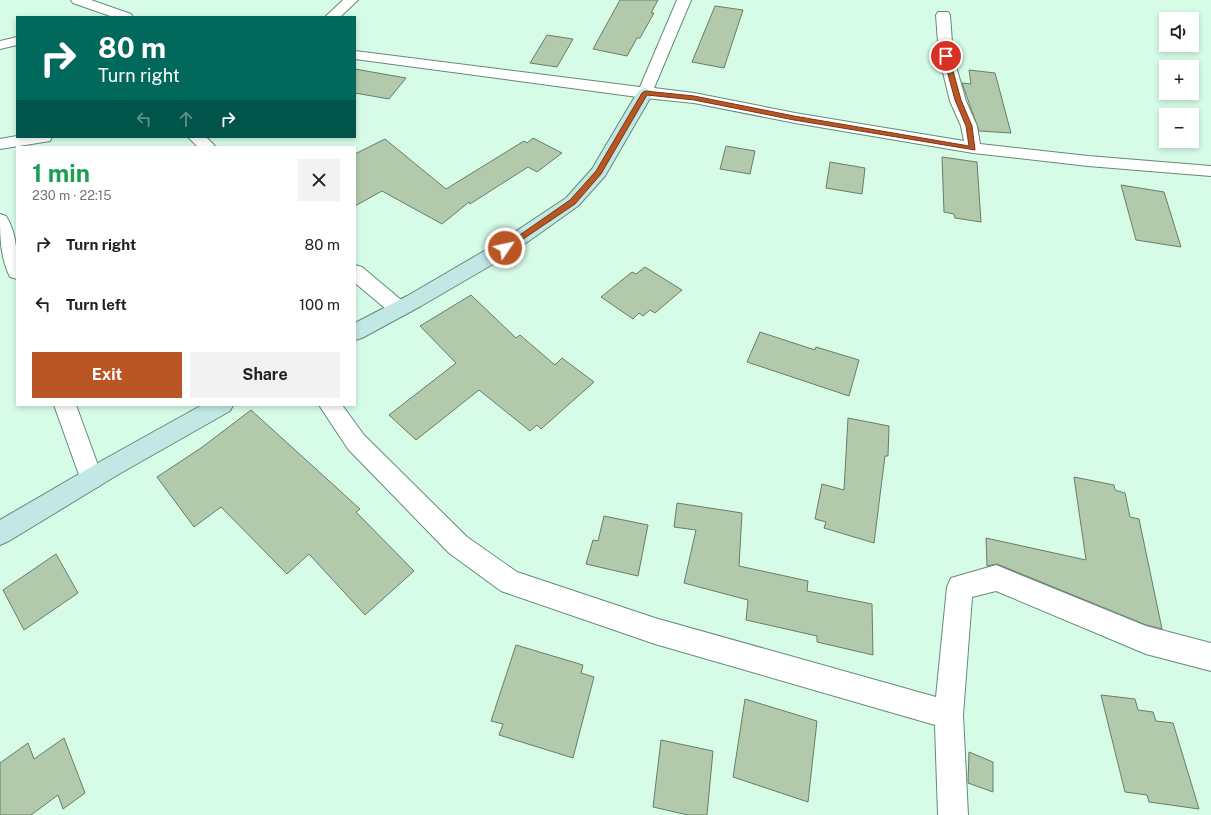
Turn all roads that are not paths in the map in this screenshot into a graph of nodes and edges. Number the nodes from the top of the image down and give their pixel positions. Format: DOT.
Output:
graph roads {
  1 [pos="78,0"];
  2 [pos="351,0"];
  3 [pos="684,0"];
  4 [pos="944,15"];
  5 [pos="118,16"];
  6 [pos="333,16"];
  7 [pos="16,41"];
  8 [pos="0,45"];
  9 [pos="356,55"];
  10 [pos="645,93"];
  11 [pos="38,138"];
  12 [pos="197,138"];
  13 [pos="0,144"];
  14 [pos="207,146"];
  15 [pos="973,148"];
  16 [pos="1211,171"];
  17 [pos="0,220"];
  18 [pos="16,269"];
  19 [pos="356,273"];
  20 [pos="398,309"];
  21 [pos="356,331"];
  22 [pos="65,406"];
  23 [pos="220,406"];
  24 [pos="331,406"];
  25 [pos="92,479"];
  26 [pos="0,533"];
  27 [pos="1211,657"];
  28 [pos="949,715"];
  29 [pos="953,815"];
  1 -- 5 [label="street"];
  2 -- 6 [label="street"];
  3 -- 10 [label="street"];
  4 -- 15 [label="street"];
  7 -- 8 [label="street"];
  9 -- 10 [label="street"];
  10 -- 15 [label="street"];
  10 -- 20 [label="street"];
  11 -- 13 [label="street"];
  12 -- 14 [label="street"];
  15 -- 16 [label="street"];
  17 -- 18 [label="street"];
  19 -- 20 [label="street"];
  20 -- 21 [label="street"];
  22 -- 25 [label="street"];
  23 -- 25 [label="street"];
  24 -- 28 [label="street"];
  25 -- 26 [label="street"];
  27 -- 28 [label="street"];
  28 -- 29 [label="street"];
}
